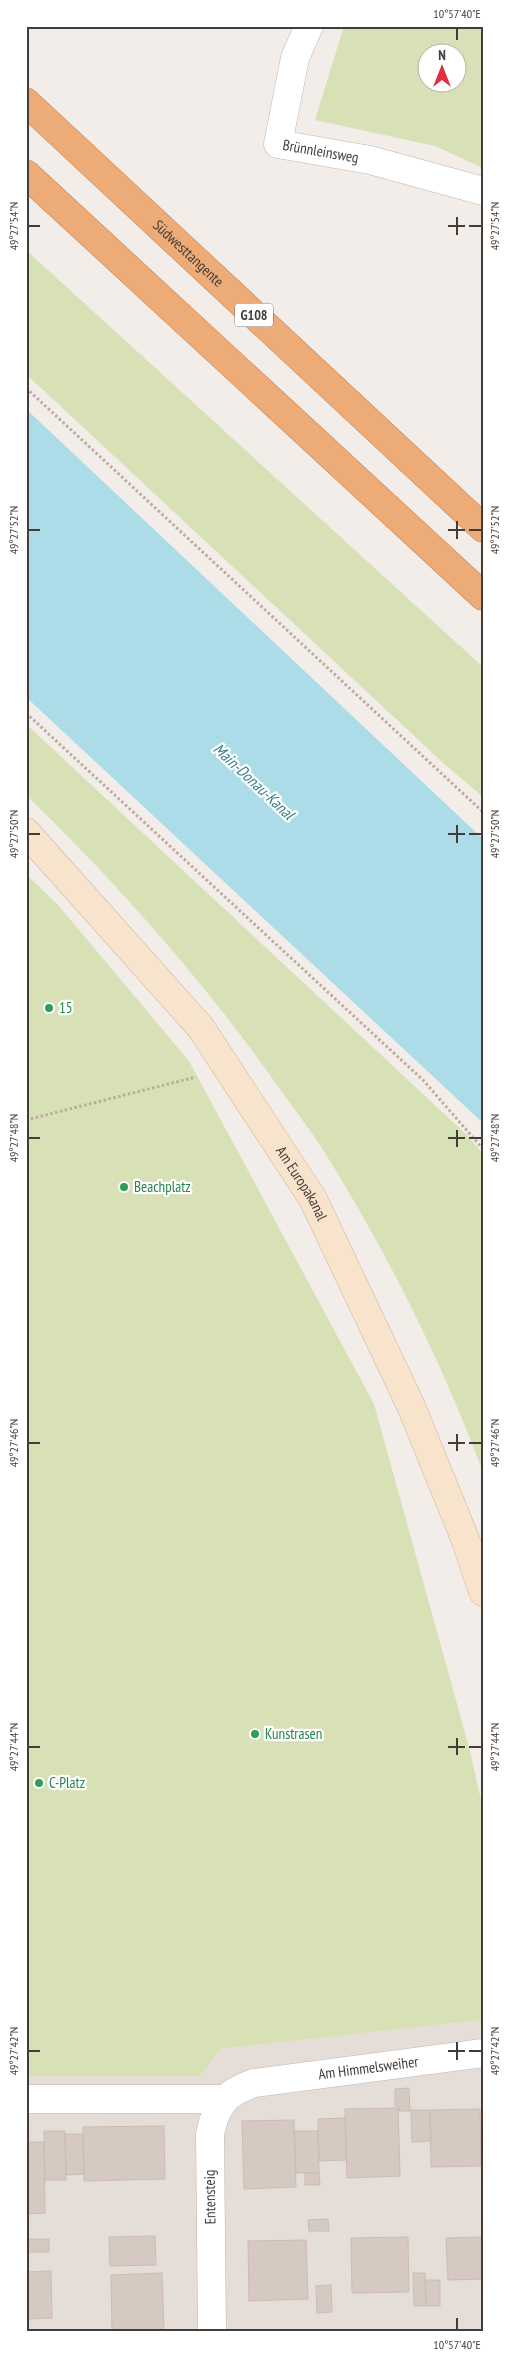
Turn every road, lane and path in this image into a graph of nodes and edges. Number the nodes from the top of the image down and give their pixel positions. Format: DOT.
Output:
graph roads {
  1 [pos="309,26"];
  2 [pos="26,102"];
  3 [pos="26,174"];
  4 [pos="483,191"];
  5 [pos="26,388"];
  6 [pos="483,528"];
  7 [pos="483,596"];
  8 [pos="26,714"];
  9 [pos="483,812"];
  10 [pos="26,832"];
  11 [pos="228,1069"];
  12 [pos="26,1120"];
  13 [pos="483,1149"];
  14 [pos="483,1592"];
  15 [pos="483,2053"];
  16 [pos="254,2083"];
  17 [pos="26,2099"];
  18 [pos="224,2099"];
  19 [pos="212,2332"];
  1 -- 4 [label="street, Brünnleinsweg"];
  2 -- 6 [label="highway, Südwesttangente / G108"];
  3 -- 7 [label="highway"];
  5 -- 9 [label="path"];
  8 -- 13 [label="path"];
  10 -- 11 [label="main road, Am Europakanal"];
  11 -- 12 [label="path"];
  11 -- 14 [label="main road, Am Europakanal"];
  15 -- 16 [label="street, Am Himmelsweiher"];
  16 -- 18 [label="street, Entensteig"];
  17 -- 18 [label="street"];
  18 -- 19 [label="street, Entensteig"];
}
